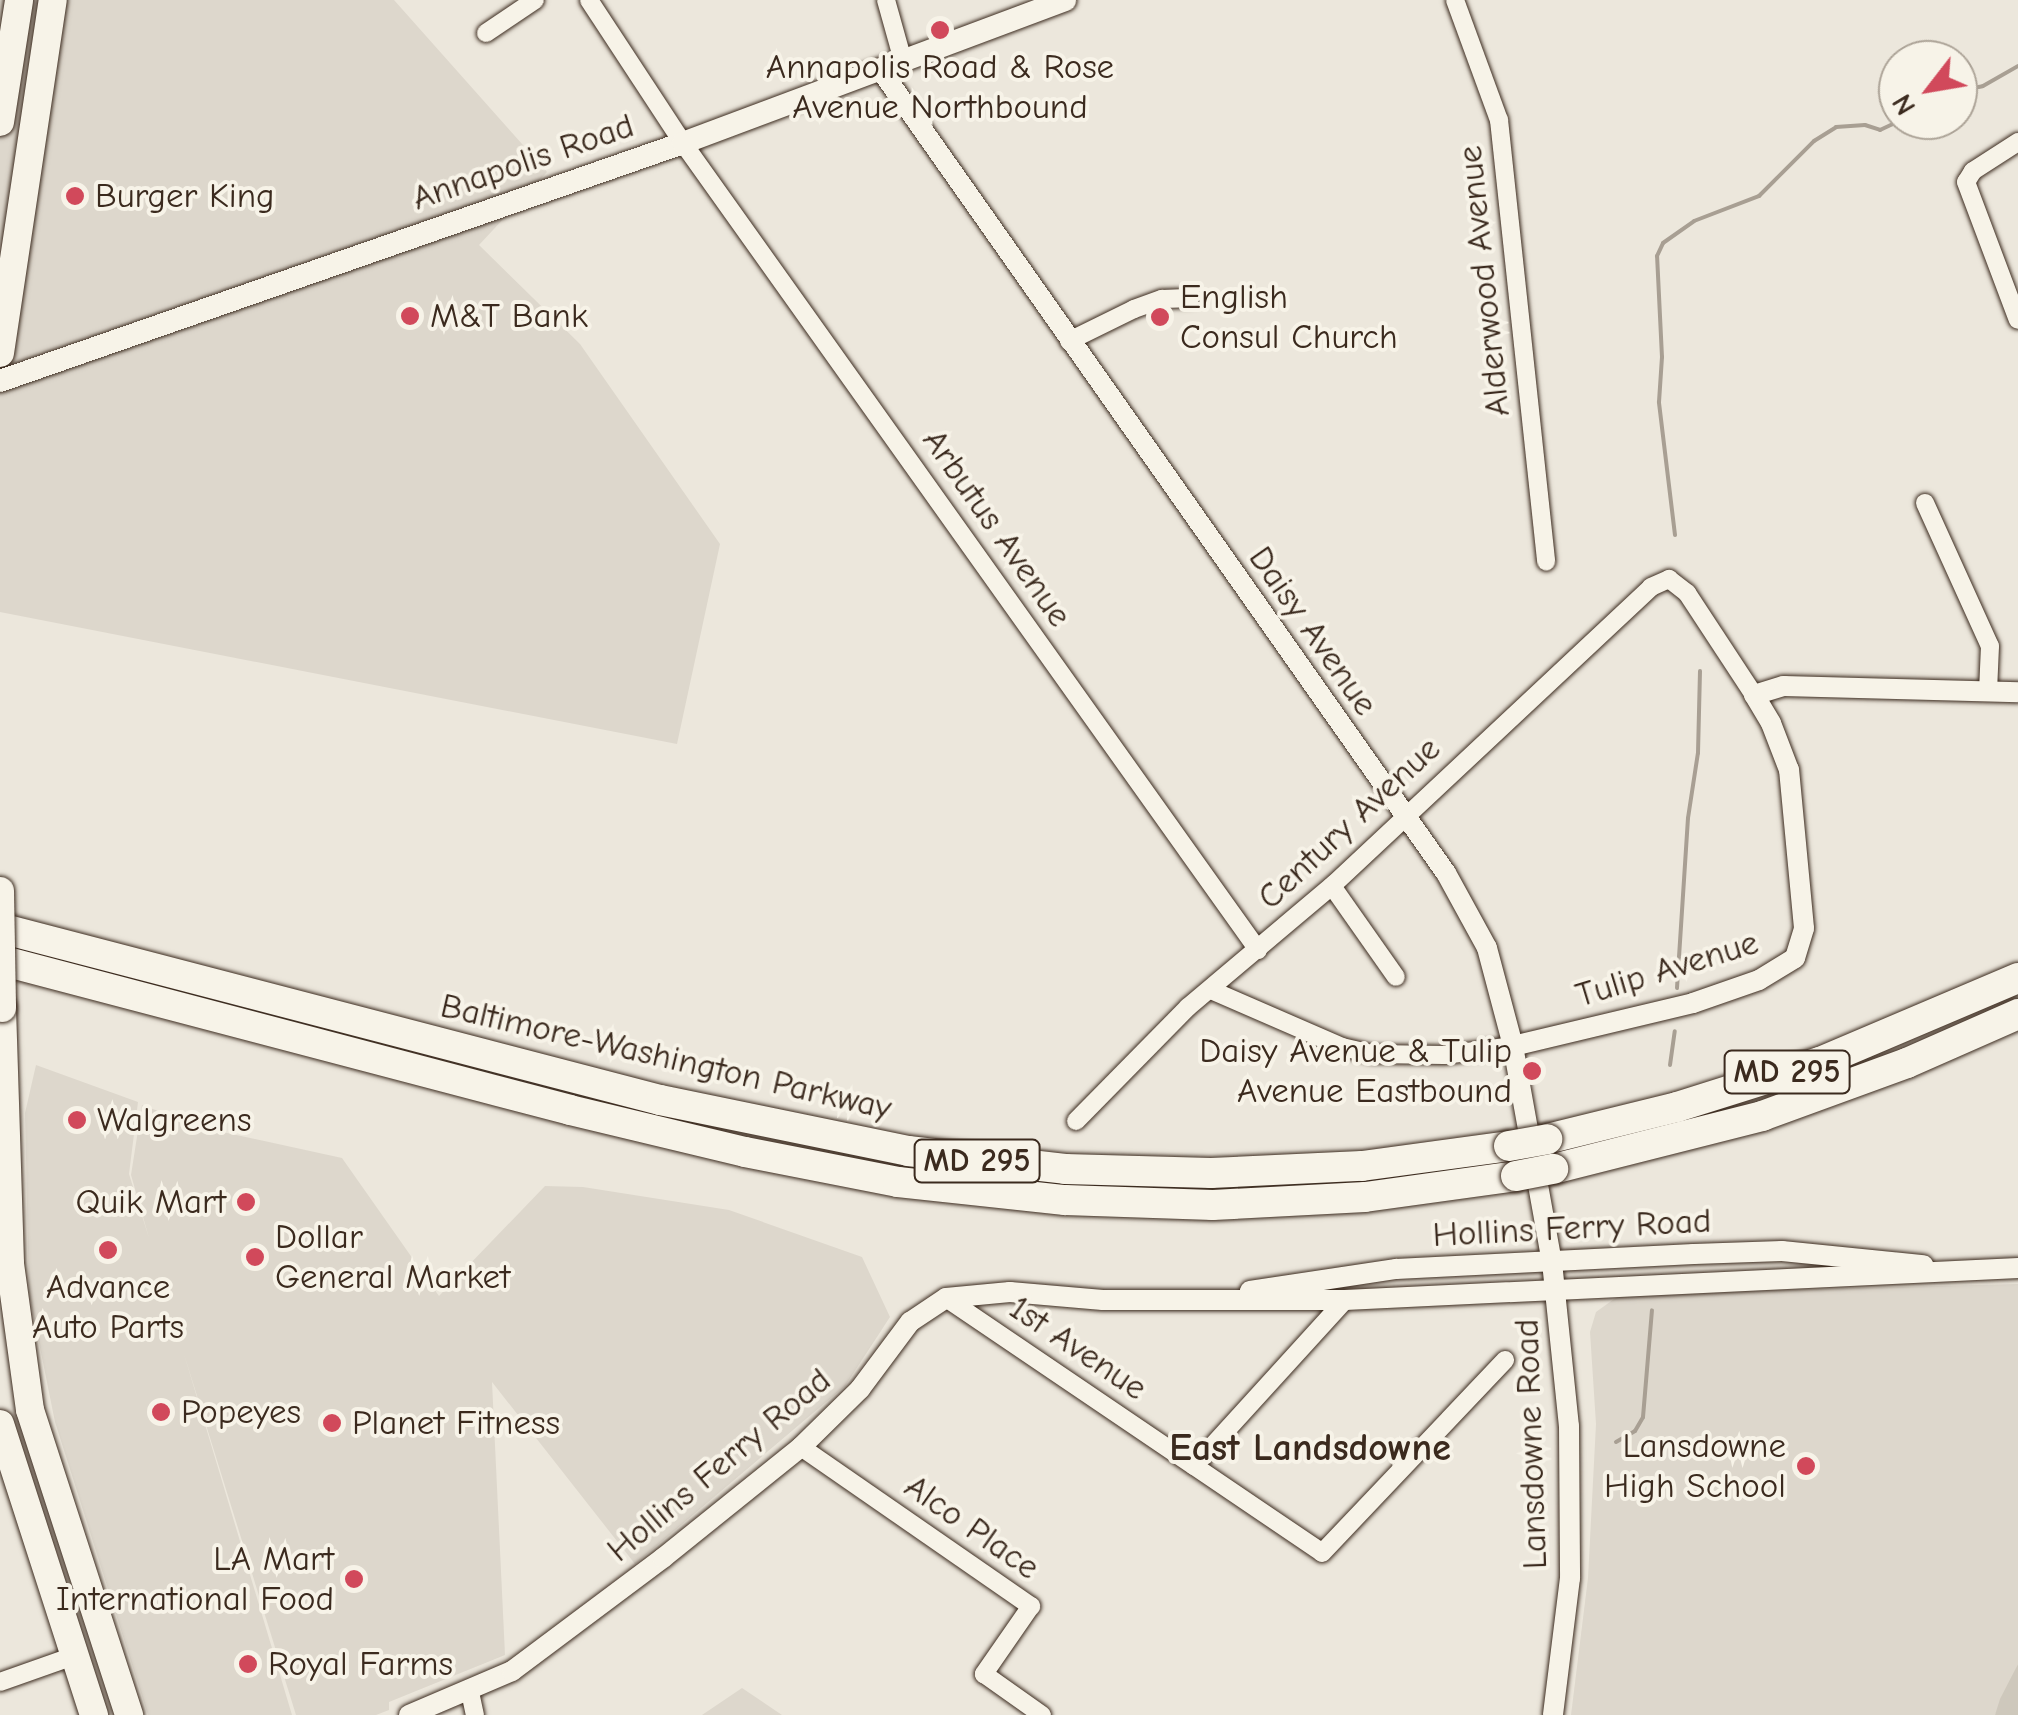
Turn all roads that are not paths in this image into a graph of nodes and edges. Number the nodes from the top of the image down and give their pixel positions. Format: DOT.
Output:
graph roads {
  1 [pos="19,0"];
  2 [pos="53,0"];
  3 [pos="535,0"];
  4 [pos="589,0"];
  5 [pos="886,0"];
  6 [pos="1065,0"];
  7 [pos="1455,0"];
  8 [pos="486,33"];
  9 [pos="903,61"];
  10 [pos="880,69"];
  11 [pos="0,122"];
  12 [pos="684,142"];
  13 [pos="2018,142"];
  14 [pos="1190,298"];
  15 [pos="2018,320"];
  16 [pos="1069,342"];
  17 [pos="0,353"];
  18 [pos="0,381"];
  19 [pos="1925,502"];
  20 [pos="1546,562"];
  21 [pos="1669,579"];
  22 [pos="1988,692"];
  23 [pos="2018,692"];
  24 [pos="1754,695"];
  25 [pos="1405,817"];
  26 [pos="1332,886"];
  27 [pos="0,891"];
  28 [pos="0,928"];
  29 [pos="1258,950"];
  30 [pos="0,960"];
  31 [pos="1396,978"];
  32 [pos="2018,978"];
  33 [pos="1211,990"];
  34 [pos="2,1008"];
  35 [pos="2018,1014"];
  36 [pos="1513,1046"];
  37 [pos="1076,1121"];
  38 [pos="3,1168"];
  39 [pos="1552,1262"];
  40 [pos="2018,1268"];
  41 [pos="1965,1270"];
  42 [pos="1557,1290"];
  43 [pos="946,1298"];
  44 [pos="1345,1300"];
  45 [pos="1185,1301"];
  46 [pos="1505,1360"];
  47 [pos="0,1424"];
  48 [pos="801,1447"];
  49 [pos="1194,1466"];
  50 [pos="46,1571"];
  51 [pos="105,1645"];
  52 [pos="74,1656"];
  53 [pos="0,1682"];
  54 [pos="470,1692"];
  55 [pos="94,1715"];
  56 [pos="129,1715"];
  57 [pos="409,1715"];
  58 [pos="475,1715"];
  59 [pos="1042,1715"];
  60 [pos="1553,1715"];
  1 -- 11 [label="main road"];
  2 -- 17 [label="main road"];
  3 -- 8 [label="street"];
  4 -- 12 [label="street, Arbutus Avenue"];
  5 -- 9 [label="street"];
  6 -- 9 [label="main road, Annapolis Road"];
  7 -- 20 [label="street, Alderwood Avenue"];
  9 -- 10 [label="main road, Annapolis Road"];
  10 -- 12 [label="main road, Annapolis Road"];
  10 -- 16 [label="street, Daisy Avenue"];
  12 -- 18 [label="main road, Annapolis Road"];
  12 -- 29 [label="street, Arbutus Avenue"];
  13 -- 15 [label="street"];
  14 -- 16 [label="street"];
  16 -- 25 [label="street, Daisy Avenue"];
  19 -- 22 [label="street"];
  21 -- 24 [label="street, Tulip Avenue"];
  21 -- 25 [label="street, Century Avenue"];
  22 -- 23 [label="street"];
  22 -- 24 [label="street"];
  24 -- 36 [label="street, Tulip Avenue"];
  25 -- 26 [label="street, Century Avenue"];
  25 -- 36 [label="street, Daisy Avenue"];
  26 -- 29 [label="street, Century Avenue"];
  26 -- 31 [label="street"];
  27 -- 34 [label="main road, bridge"];
  28 -- 32 [label="highway, Baltimore-Washington Parkway / MD 295, bridge"];
  29 -- 33 [label="street, Century Avenue"];
  30 -- 35 [label="highway, Baltimore-Washington Parkway / MD 295, bridge"];
  33 -- 36 [label="street, Tulip Avenue"];
  33 -- 37 [label="street, Century Avenue"];
  34 -- 38 [label="main road"];
  36 -- 39 [label="street, Daisy Avenue"];
  38 -- 51 [label="main road"];
  39 -- 41 [label="street, Hollins Ferry Road"];
  39 -- 42 [label="street, Daisy Avenue"];
  39 -- 45 [label="street, Hollins Ferry Road"];
  40 -- 41 [label="street, Hollins Ferry Road"];
  41 -- 42 [label="street, Hollins Ferry Road"];
  42 -- 44 [label="street, Hollins Ferry Road"];
  42 -- 60 [label="street, Lansdowne Road"];
  43 -- 45 [label="street, Hollins Ferry Road"];
  43 -- 48 [label="street, Hollins Ferry Road"];
  43 -- 49 [label="street, 1st Avenue"];
  44 -- 45 [label="street, Hollins Ferry Road"];
  44 -- 49 [label="street"];
  46 -- 49 [label="street, 1st Avenue"];
  47 -- 50 [label="main road"];
  48 -- 54 [label="street, Hollins Ferry Road"];
  48 -- 59 [label="street, Alco Place"];
  50 -- 51 [label="main road"];
  50 -- 52 [label="main road"];
  51 -- 56 [label="main road"];
  52 -- 53 [label="street"];
  52 -- 55 [label="main road"];
  54 -- 57 [label="street, Hollins Ferry Road"];
  54 -- 58 [label="street"];
}
